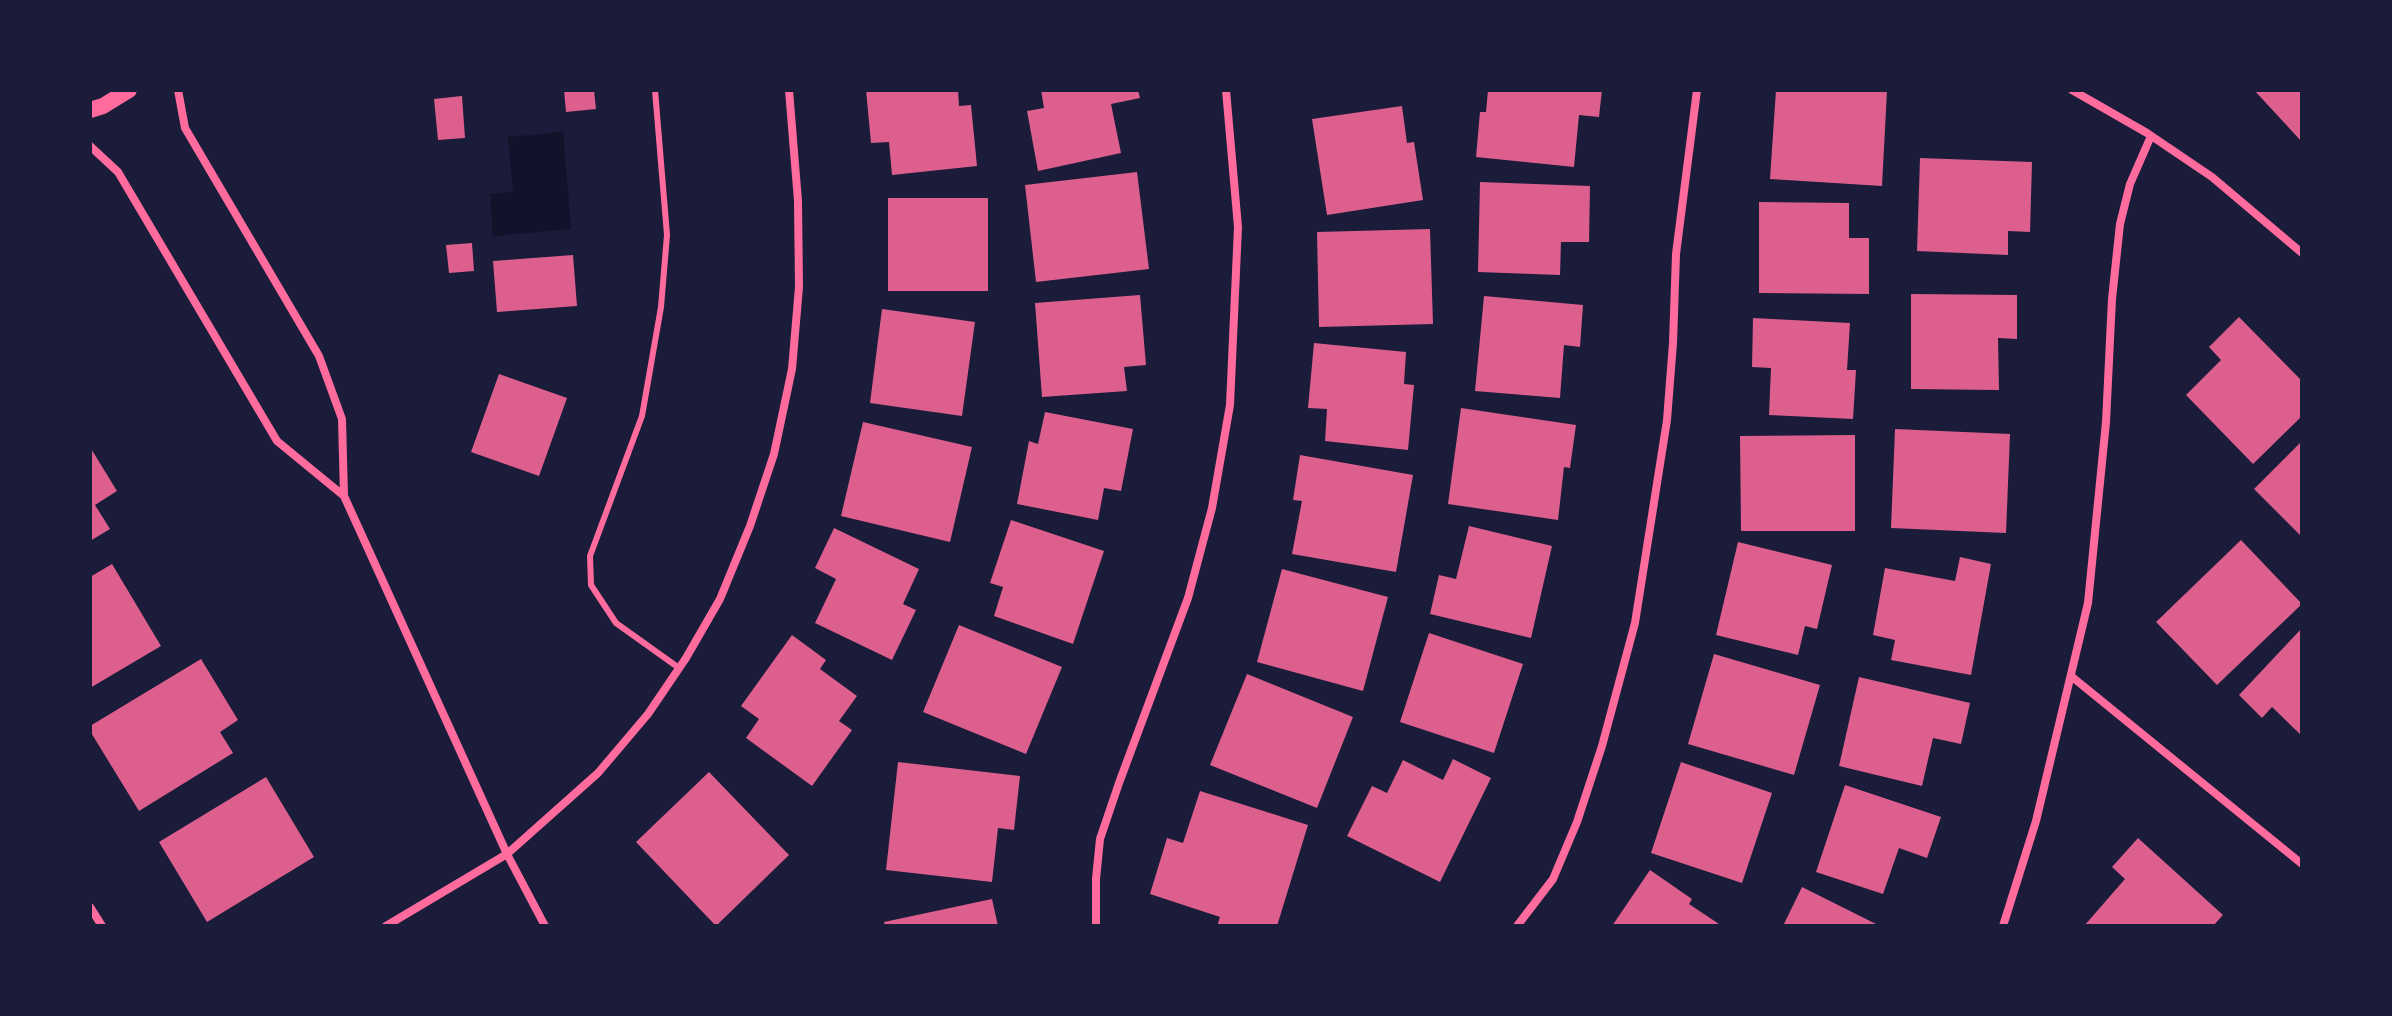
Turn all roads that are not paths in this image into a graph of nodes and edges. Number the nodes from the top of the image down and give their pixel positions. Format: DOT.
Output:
graph roads {
  1 [pos="129,90"];
  2 [pos="178,90"];
  3 [pos="655,90"];
  4 [pos="789,90"];
  5 [pos="1226,90"];
  6 [pos="1697,90"];
  7 [pos="2072,90"];
  8 [pos="90,110"];
  9 [pos="2151,136"];
  10 [pos="90,146"];
  11 [pos="2302,253"];
  12 [pos="344,496"];
  13 [pos="679,668"];
  14 [pos="2071,676"];
  15 [pos="507,854"];
  16 [pos="2302,864"];
  17 [pos="90,907"];
  18 [pos="102,926"];
  19 [pos="386,926"];
  20 [pos="545,926"];
  21 [pos="1096,926"];
  22 [pos="1517,926"];
  23 [pos="2003,926"];
  1 -- 8 [label="main road"];
  2 -- 12 [label="street"];
  3 -- 13 [label="lane"];
  4 -- 13 [label="street"];
  5 -- 21 [label="street"];
  6 -- 22 [label="street"];
  7 -- 9 [label="street"];
  9 -- 11 [label="street"];
  9 -- 14 [label="street"];
  10 -- 12 [label="street"];
  12 -- 15 [label="street"];
  13 -- 15 [label="street"];
  14 -- 16 [label="street"];
  14 -- 23 [label="street"];
  15 -- 19 [label="street"];
  15 -- 20 [label="street"];
  17 -- 18 [label="street"];
}
